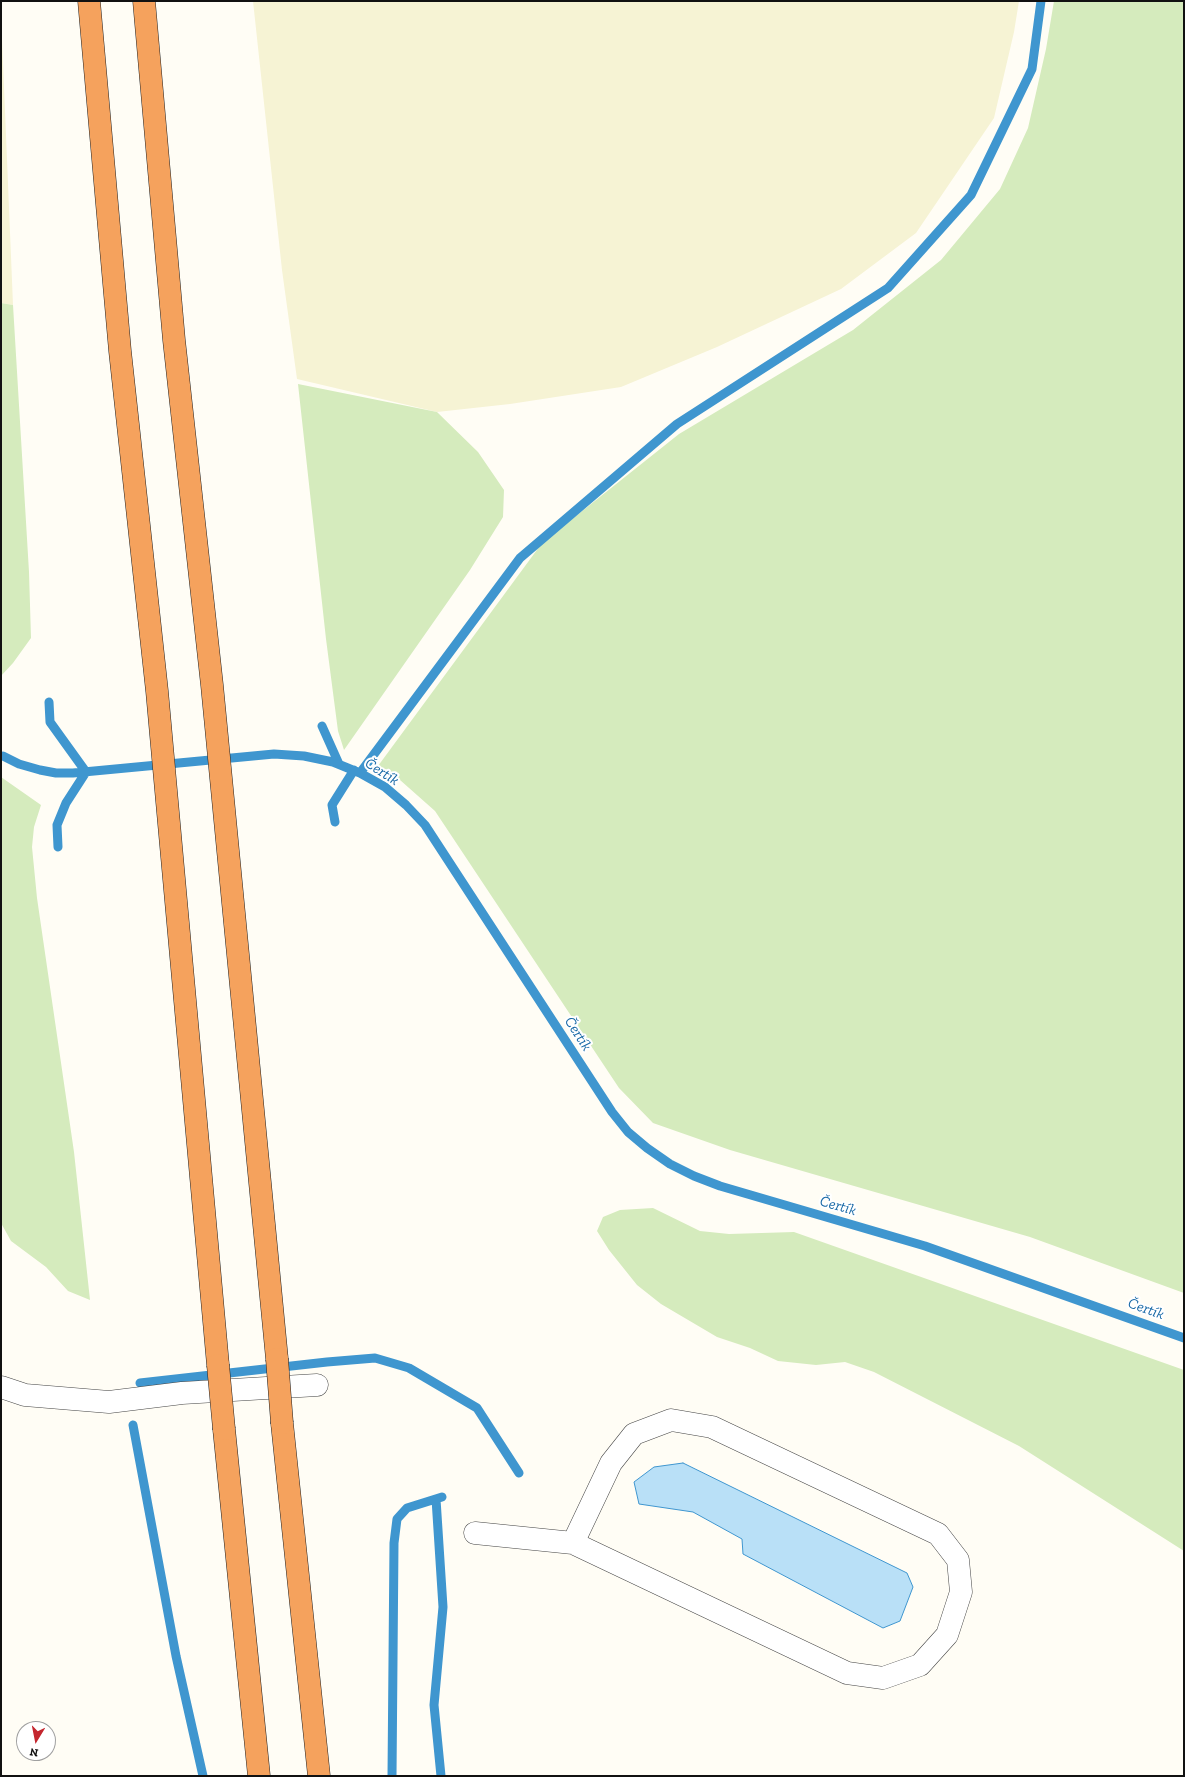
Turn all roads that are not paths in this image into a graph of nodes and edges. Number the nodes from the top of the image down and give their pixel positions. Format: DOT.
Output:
graph roads {
  1 [pos="89,1"];
  2 [pos="144,1"];
  3 [pos="317,1385"];
  4 [pos="1,1387"];
  5 [pos="475,1533"];
  6 [pos="572,1543"];
  7 [pos="259,1776"];
  8 [pos="319,1776"];
  1 -- 7 [label="highway, bridge"];
  2 -- 8 [label="highway, bridge"];
  3 -- 4 [label="lane"];
  5 -- 6 [label="lane"];
  6 -- 6 [label="lane"];
}
